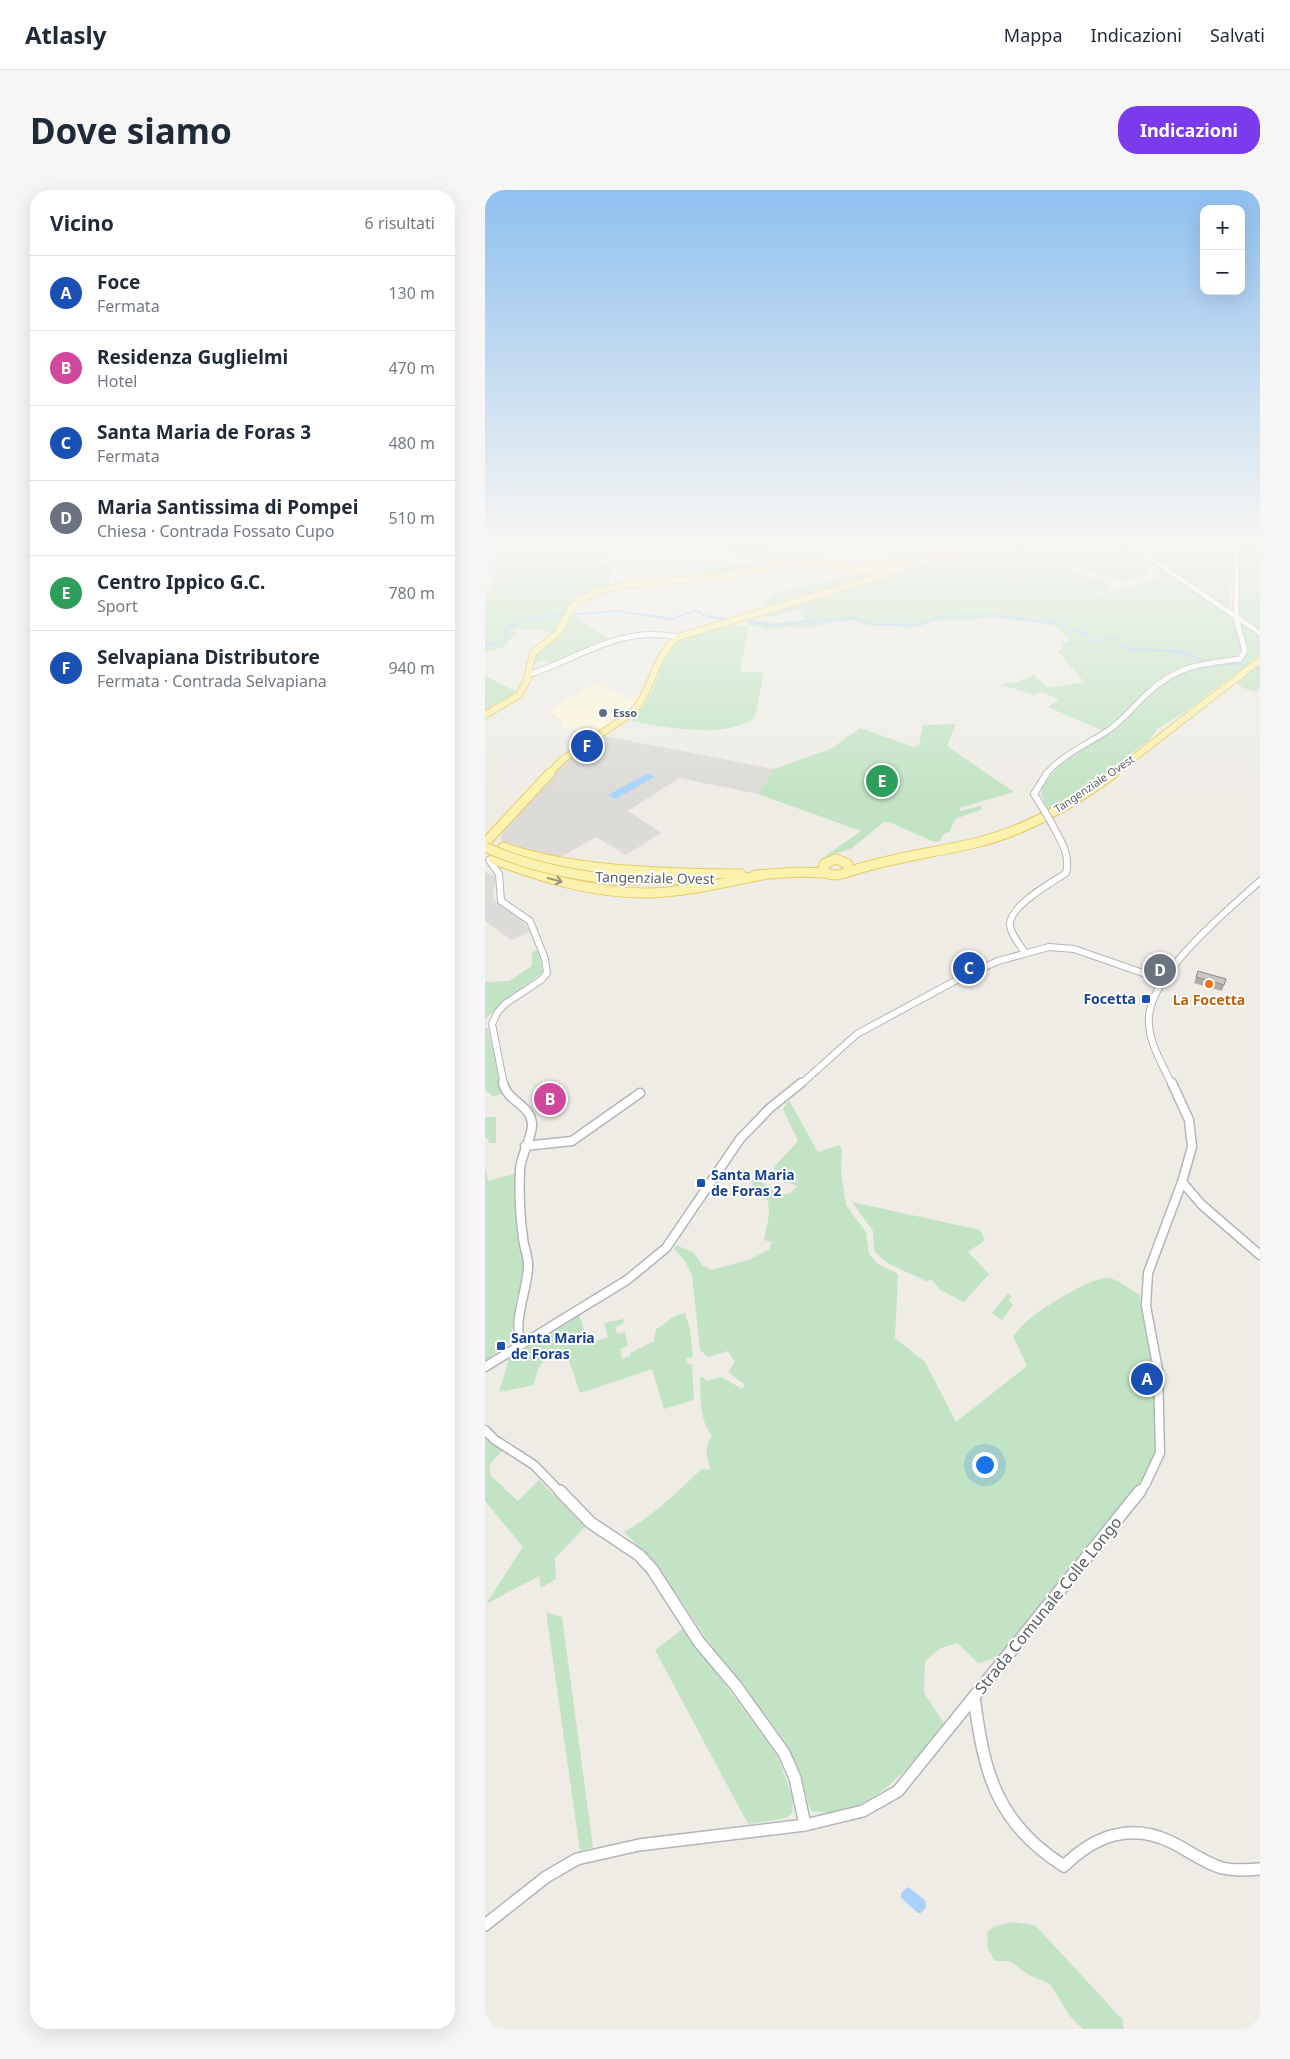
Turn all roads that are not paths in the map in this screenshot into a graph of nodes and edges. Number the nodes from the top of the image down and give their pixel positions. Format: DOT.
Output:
graph roads {
  1 [pos="563,624"];
  2 [pos="722,624"];
  3 [pos="1238,624"];
  4 [pos="1245,624"];
  5 [pos="1260,634"];
  6 [pos="678,637"];
  7 [pos="1260,660"];
  8 [pos="528,675"];
  9 [pos="485,715"];
  10 [pos="501,826"];
  11 [pos="485,845"];
  12 [pos="502,846"];
  13 [pos="489,860"];
  14 [pos="846,862"];
  15 [pos="874,863"];
  16 [pos="824,864"];
  17 [pos="799,872"];
  18 [pos="848,872"];
  19 [pos="826,874"];
  20 [pos="762,875"];
  21 [pos="1260,881"];
  22 [pos="1025,953"];
  23 [pos="1163,980"];
  24 [pos="640,1093"];
  25 [pos="525,1146"];
  26 [pos="1182,1182"];
  27 [pos="1260,1254"];
  28 [pos="519,1343"];
  29 [pos="485,1367"];
  30 [pos="485,1430"];
  31 [pos="974,1697"];
  32 [pos="805,1825"];
  33 [pos="1260,1869"];
  34 [pos="485,1925"];
  1 -- 8 [label="main road"];
  2 -- 6 [label="main road"];
  3 -- 22 [label="street, bridge"];
  4 -- 5 [label="street"];
  6 -- 8 [label="street"];
  6 -- 10 [label="main road"];
  7 -- 15 [label="main road, Tangenziale Ovest"];
  8 -- 9 [label="main road"];
  10 -- 11 [label="main road"];
  10 -- 12 [label="main road"];
  11 -- 12 [label="main road"];
  11 -- 20 [label="main road, Tangenziale Ovest, bridge"];
  12 -- 13 [label="main road"];
  12 -- 20 [label="main road"];
  13 -- 20 [label="main road, one-way"];
  13 -- 25 [label="street"];
  14 -- 15 [label="main road, Tangenziale Ovest"];
  14 -- 16 [label="main road"];
  14 -- 18 [label="main road"];
  15 -- 18 [label="main road, Tangenziale Ovest"];
  16 -- 17 [label="main road, Tangenziale Ovest"];
  16 -- 19 [label="main road"];
  17 -- 19 [label="main road, Tangenziale Ovest"];
  17 -- 20 [label="main road, Tangenziale Ovest"];
  18 -- 19 [label="main road"];
  21 -- 23 [label="street, Strada Comunale Colle Longo"];
  22 -- 23 [label="street"];
  22 -- 28 [label="street"];
  23 -- 26 [label="street, Strada Comunale Colle Longo"];
  24 -- 25 [label="street"];
  25 -- 28 [label="street"];
  26 -- 27 [label="street"];
  26 -- 31 [label="street, Strada Comunale Colle Longo"];
  28 -- 29 [label="street"];
  30 -- 32 [label="street"];
  31 -- 32 [label="street, Strada Comunale Colle Longo"];
  31 -- 33 [label="street"];
  32 -- 34 [label="street, Strada Comunale Colle Longo"];
}
